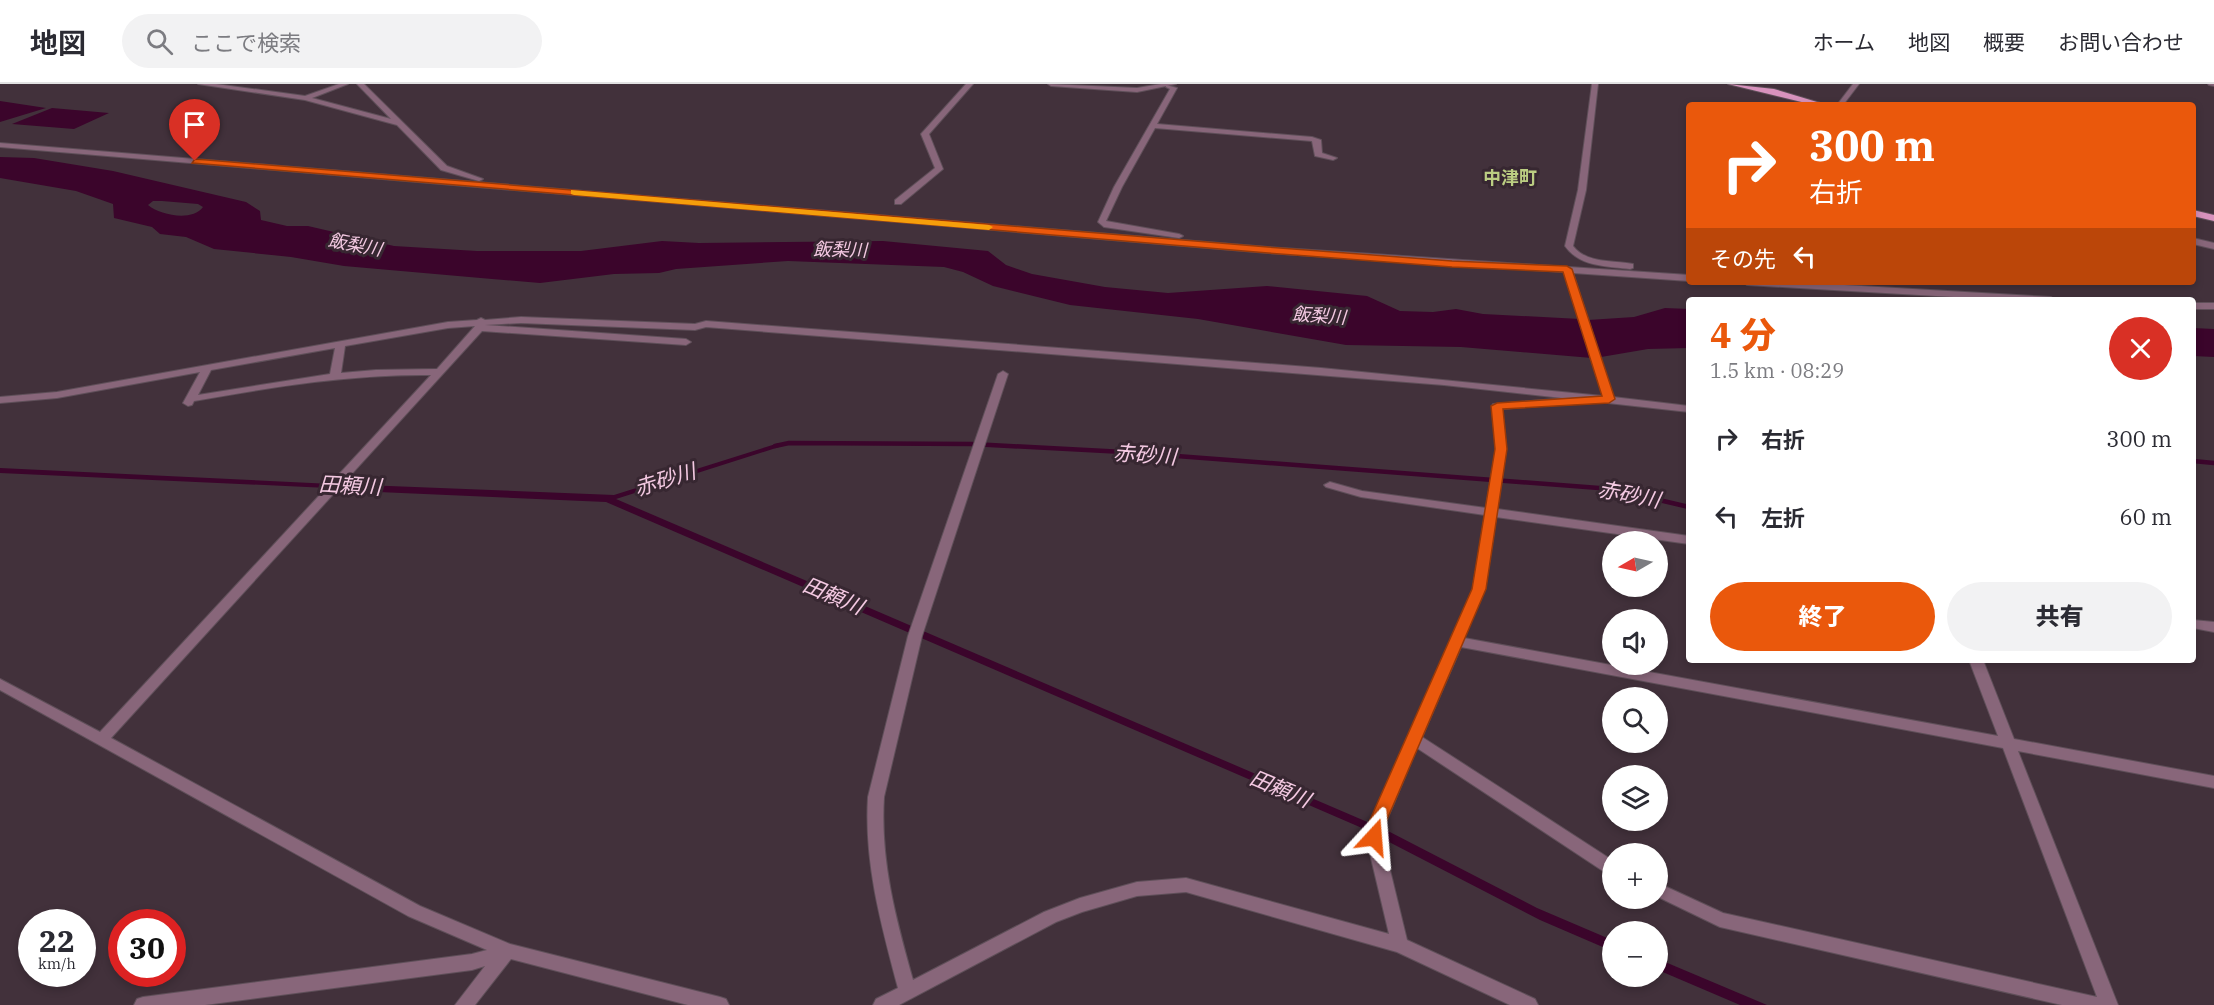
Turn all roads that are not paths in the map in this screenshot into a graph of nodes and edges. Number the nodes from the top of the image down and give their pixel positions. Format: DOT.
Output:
graph roads {
  1 [pos="201,84"];
  2 [pos="345,84"];
  3 [pos="360,84"];
  4 [pos="970,84"];
  5 [pos="1051,84"];
  6 [pos="1595,84"];
  7 [pos="1732,84"];
  8 [pos="1856,84"];
  9 [pos="1171,85"];
  10 [pos="305,98"];
  11 [pos="1812,102"];
  12 [pos="1842,102"];
  13 [pos="398,123"];
  14 [pos="1153,126"];
  15 [pos="0,145"];
  16 [pos="1333,158"];
  17 [pos="512,188"];
  18 [pos="898,202"];
  19 [pos="2196,214"];
  20 [pos="2214,218"];
  21 [pos="2196,242"];
  22 [pos="2214,246"];
  23 [pos="1284,251"];
  24 [pos="1568,271"];
  25 [pos="1669,276"];
  26 [pos="1686,278"];
  27 [pos="1798,285"];
  28 [pos="2000,297"];
  29 [pos="2196,306"];
  30 [pos="2214,306"];
  31 [pos="480,324"];
  32 [pos="686,342"];
  33 [pos="341,343"];
  34 [pos="207,368"];
  35 [pos="440,372"];
  36 [pos="1003,374"];
  37 [pos="335,376"];
  38 [pos="1609,397"];
  39 [pos="0,400"];
  40 [pos="1686,409"];
  41 [pos="1330,485"];
  42 [pos="1492,512"];
  43 [pos="1686,540"];
  44 [pos="2196,624"];
  45 [pos="2214,627"];
  46 [pos="1455,641"];
  47 [pos="1977,663"];
  48 [pos="0,684"];
  49 [pos="102,739"];
  50 [pos="1414,739"];
  51 [pos="2008,744"];
  52 [pos="2214,782"];
  53 [pos="1602,861"];
  54 [pos="1668,895"];
  55 [pos="1400,945"];
  56 [pos="508,951"];
  57 [pos="907,990"];
  58 [pos="182,1003"];
  59 [pos="143,1005"];
  60 [pos="464,1005"];
  61 [pos="720,1005"];
  62 [pos="882,1005"];
  63 [pos="1529,1005"];
  64 [pos="2098,1005"];
  65 [pos="2109,1005"];
  1 -- 10 [label="street"];
  2 -- 10 [label="street"];
  3 -- 13 [label="street"];
  4 -- 18 [label="street"];
  5 -- 9 [label="street"];
  6 -- 25 [label="street"];
  7 -- 11 [label="main road"];
  8 -- 12 [label="street"];
  9 -- 14 [label="street"];
  10 -- 13 [label="street"];
  13 -- 17 [label="street"];
  14 -- 16 [label="street"];
  14 -- 23 [label="street"];
  15 -- 17 [label="street"];
  17 -- 23 [label="street"];
  19 -- 20 [label="main road"];
  21 -- 22 [label="street"];
  23 -- 24 [label="street"];
  24 -- 25 [label="street"];
  24 -- 38 [label="street"];
  25 -- 26 [label="street"];
  27 -- 28 [label="street"];
  29 -- 30 [label="street"];
  31 -- 32 [label="street"];
  31 -- 33 [label="street"];
  31 -- 35 [label="street"];
  31 -- 38 [label="street"];
  33 -- 34 [label="street"];
  33 -- 37 [label="street"];
  34 -- 37 [label="street"];
  34 -- 39 [label="street"];
  35 -- 37 [label="street"];
  35 -- 49 [label="street"];
  36 -- 57 [label="street"];
  38 -- 40 [label="street"];
  38 -- 42 [label="street"];
  41 -- 42 [label="street"];
  42 -- 43 [label="street"];
  42 -- 46 [label="street"];
  44 -- 45 [label="street"];
  46 -- 50 [label="street"];
  46 -- 51 [label="street"];
  47 -- 51 [label="street"];
  48 -- 49 [label="street"];
  49 -- 56 [label="street"];
  50 -- 53 [label="street"];
  50 -- 55 [label="street"];
  51 -- 52 [label="street"];
  51 -- 65 [label="street"];
  54 -- 64 [label="street"];
  55 -- 57 [label="street"];
  55 -- 63 [label="street"];
  56 -- 58 [label="street"];
  56 -- 60 [label="street"];
  56 -- 61 [label="street"];
  57 -- 62 [label="street"];
  58 -- 59 [label="street"];
}
